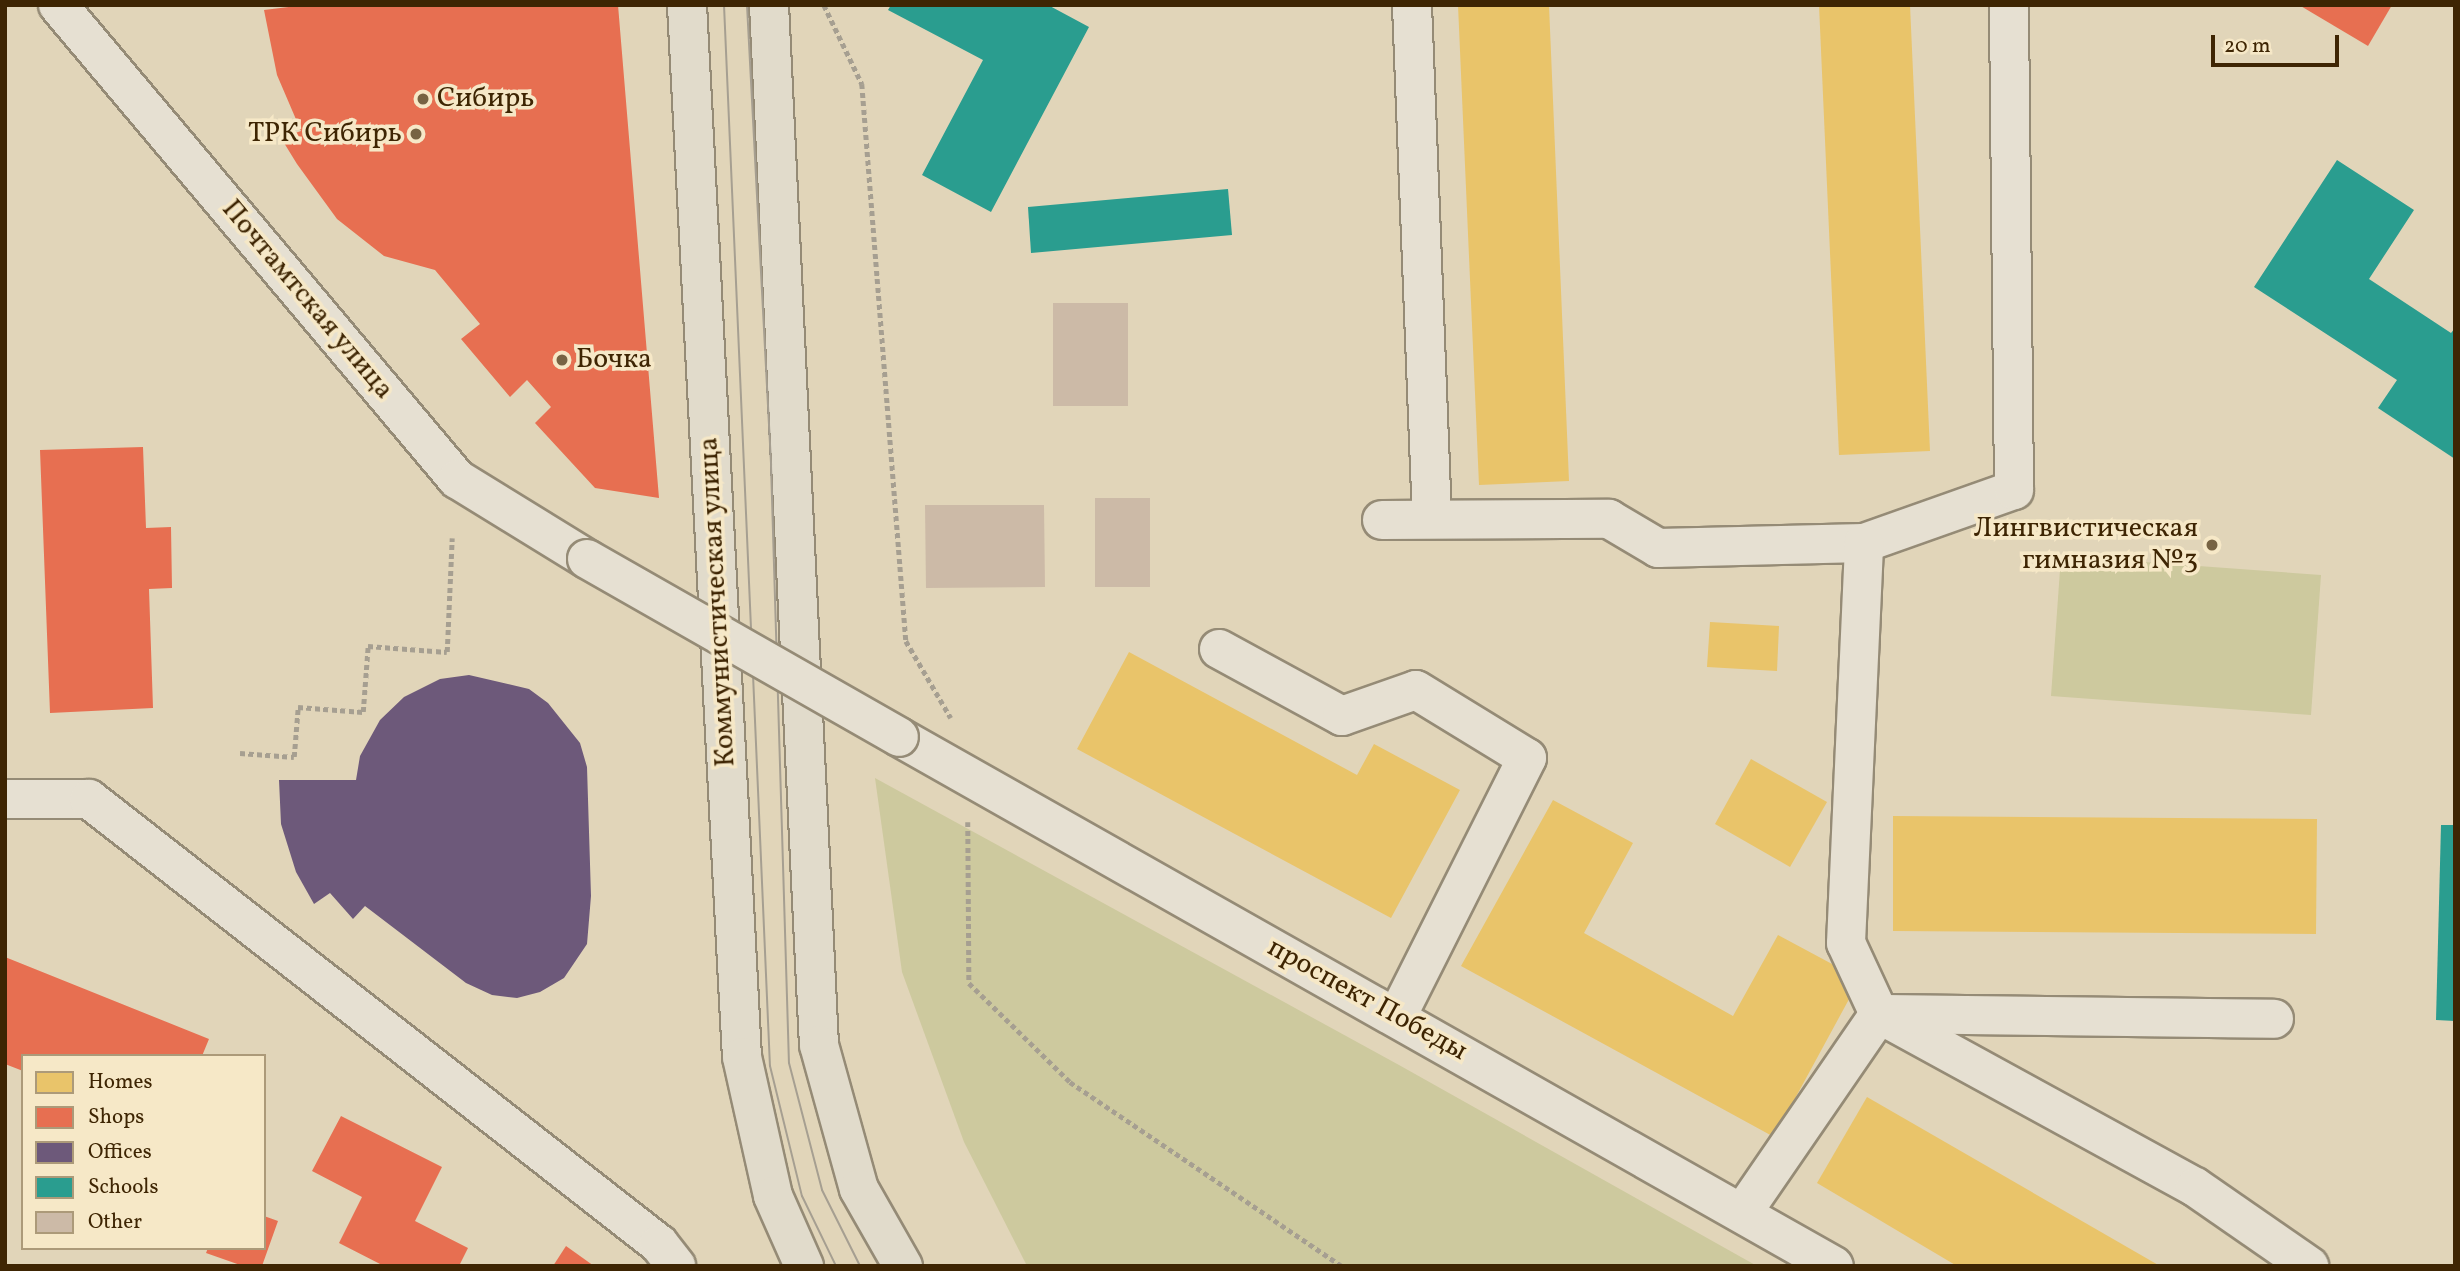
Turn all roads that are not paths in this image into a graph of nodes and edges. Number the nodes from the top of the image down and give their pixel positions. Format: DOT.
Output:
graph roads {
  1 [pos="58,5"];
  2 [pos="687,5"];
  3 [pos="769,5"];
  4 [pos="1412,5"];
  5 [pos="2008,5"];
  6 [pos="1432,519"];
  7 [pos="1381,520"];
  8 [pos="1864,543"];
  9 [pos="1219,649"];
  10 [pos="899,737"];
  11 [pos="5,799"];
  12 [pos="1879,1014"];
  13 [pos="1397,1017"];
  14 [pos="2274,1019"];
  15 [pos="1743,1212"];
  16 [pos="676,1266"];
  17 [pos="804,1266"];
  18 [pos="903,1266"];
  19 [pos="1834,1266"];
  20 [pos="2309,1266"];
  1 -- 10 [label="street, Почтамтская улица, bridge"];
  2 -- 17 [label="main road, Коммунистическая улица"];
  3 -- 18 [label="main road"];
  4 -- 6 [label="street"];
  5 -- 8 [label="street"];
  6 -- 7 [label="street"];
  6 -- 8 [label="street"];
  8 -- 12 [label="street"];
  9 -- 13 [label="street"];
  10 -- 13 [label="street, проспект Победы"];
  11 -- 16 [label="street"];
  12 -- 14 [label="street"];
  12 -- 15 [label="street"];
  12 -- 20 [label="street"];
  13 -- 15 [label="street, проспект Победы"];
  15 -- 19 [label="street, проспект Победы"];
}
